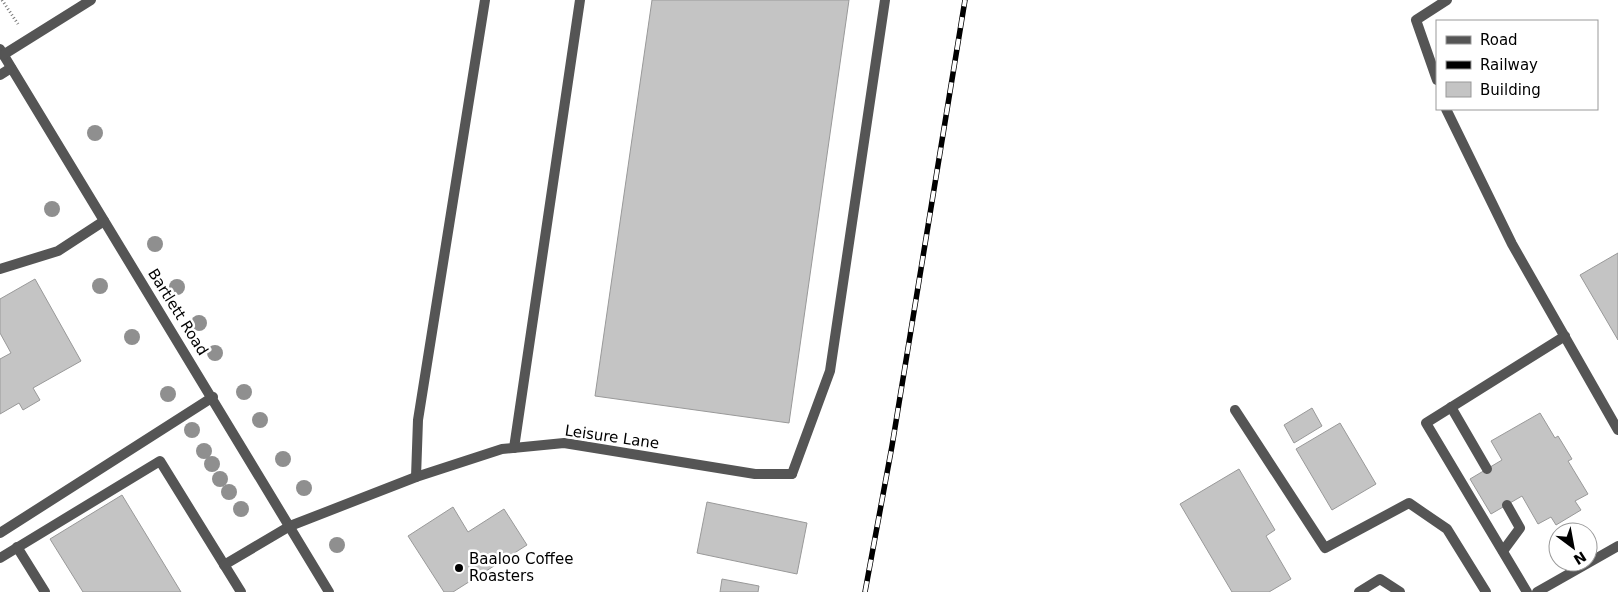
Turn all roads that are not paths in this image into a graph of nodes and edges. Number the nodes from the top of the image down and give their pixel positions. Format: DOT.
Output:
graph roads {
  1 [pos="91,0"];
  2 [pos="485,0"];
  3 [pos="580,0"];
  4 [pos="885,0"];
  5 [pos="1447,0"];
  6 [pos="2,52"];
  7 [pos="11,68"];
  8 [pos="0,75"];
  9 [pos="1436,77"];
  10 [pos="1446,110"];
  11 [pos="104,220"];
  12 [pos="0,269"];
  13 [pos="1565,336"];
  14 [pos="213,397"];
  15 [pos="1452,407"];
  16 [pos="1235,410"];
  17 [pos="1618,430"];
  18 [pos="514,448"];
  19 [pos="1487,469"];
  20 [pos="416,477"];
  21 [pos="1507,505"];
  22 [pos="290,526"];
  23 [pos="0,533"];
  24 [pos="1618,546"];
  25 [pos="17,547"];
  26 [pos="1503,551"];
  27 [pos="0,558"];
  28 [pos="224,565"];
  29 [pos="45,592"];
  30 [pos="241,592"];
  31 [pos="329,592"];
  32 [pos="1359,592"];
  33 [pos="1400,592"];
  34 [pos="1486,592"];
  35 [pos="1527,592"];
  36 [pos="1537,592"];
  1 -- 6 [label="street"];
  2 -- 20 [label="street"];
  3 -- 18 [label="street"];
  4 -- 18 [label="street, Leisure Lane"];
  5 -- 9 [label="street"];
  6 -- 7 [label="street, Bartlett Road"];
  7 -- 8 [label="street"];
  7 -- 11 [label="street, Bartlett Road"];
  10 -- 13 [label="street"];
  11 -- 12 [label="street"];
  11 -- 14 [label="street, Bartlett Road"];
  13 -- 15 [label="street"];
  13 -- 17 [label="street"];
  14 -- 22 [label="street, Bartlett Road"];
  14 -- 23 [label="street"];
  15 -- 19 [label="street"];
  15 -- 26 [label="street"];
  16 -- 34 [label="street"];
  18 -- 20 [label="street, Leisure Lane"];
  20 -- 22 [label="street, Leisure Lane"];
  21 -- 26 [label="street"];
  22 -- 28 [label="street, Leisure Lane"];
  22 -- 31 [label="street, Bartlett Road"];
  24 -- 36 [label="street"];
  25 -- 27 [label="street"];
  25 -- 28 [label="street"];
  25 -- 29 [label="street"];
  26 -- 35 [label="street"];
  28 -- 30 [label="street"];
  32 -- 33 [label="street"];
}
